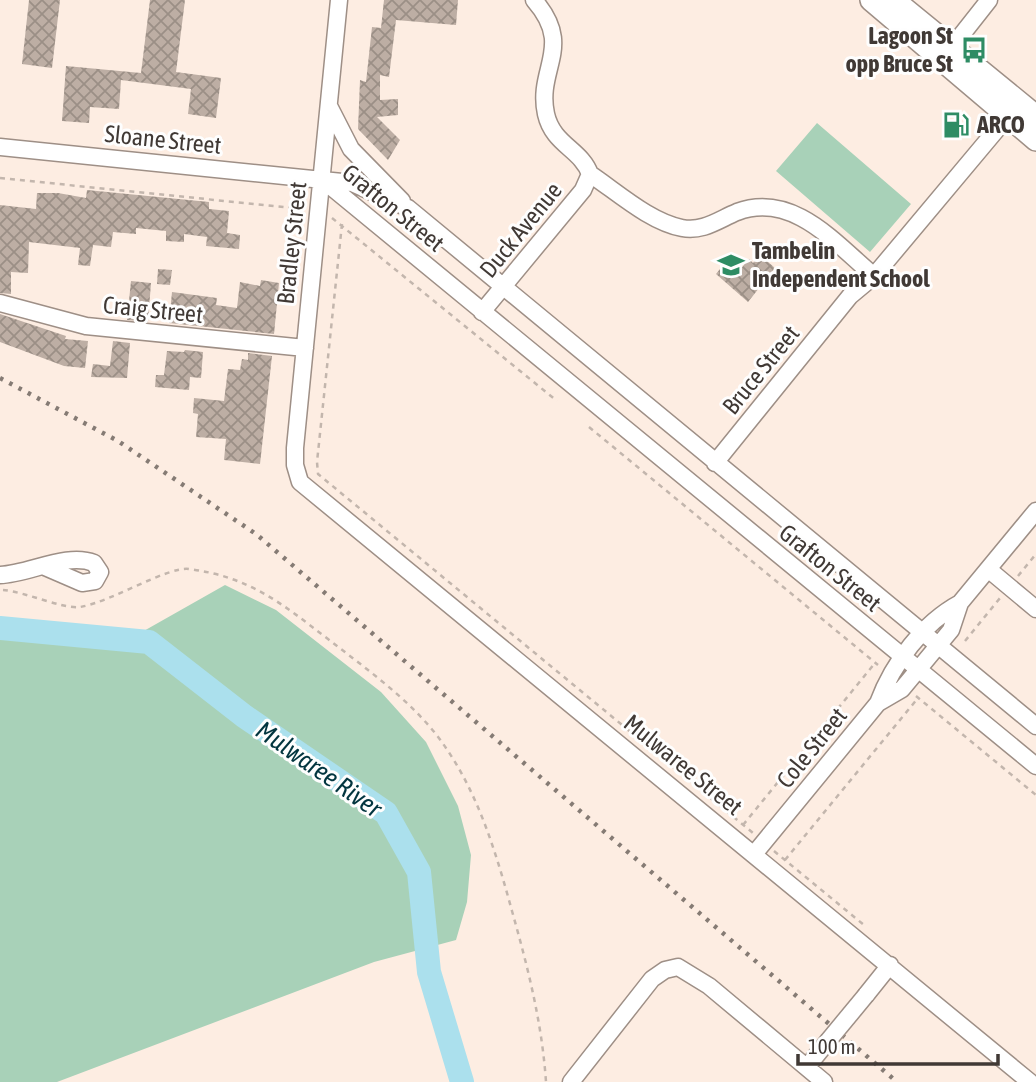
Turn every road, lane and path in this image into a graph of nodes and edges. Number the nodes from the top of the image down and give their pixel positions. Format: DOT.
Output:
graph roads {
  1 [pos="339,0"];
  2 [pos="534,0"];
  3 [pos="871,0"];
  4 [pos="894,0"];
  5 [pos="989,0"];
  6 [pos="952,47"];
  7 [pos="328,103"];
  8 [pos="1008,116"];
  9 [pos="1036,116"];
  10 [pos="1036,140"];
  11 [pos="0,147"];
  12 [pos="590,174"];
  13 [pos="0,178"];
  14 [pos="322,180"];
  15 [pos="408,208"];
  16 [pos="317,209"];
  17 [pos="342,224"];
  18 [pos="874,276"];
  19 [pos="502,289"];
  20 [pos="0,303"];
  21 [pos="482,312"];
  22 [pos="305,348"];
  23 [pos="557,401"];
  24 [pos="589,427"];
  25 [pos="715,463"];
  26 [pos="305,486"];
  27 [pos="1036,511"];
  28 [pos="45,567"];
  29 [pos="988,569"];
  30 [pos="0,575"];
  31 [pos="0,590"];
  32 [pos="960,603"];
  33 [pos="1036,609"];
  34 [pos="923,633"];
  35 [pos="938,645"];
  36 [pos="904,657"];
  37 [pos="875,663"];
  38 [pos="918,669"];
  39 [pos="890,674"];
  40 [pos="904,687"];
  41 [pos="918,698"];
  42 [pos="878,703"];
  43 [pos="1036,726"];
  44 [pos="1036,766"];
  45 [pos="1036,795"];
  46 [pos="743,825"];
  47 [pos="759,848"];
  48 [pos="785,860"];
  49 [pos="870,930"];
  50 [pos="890,965"];
  51 [pos="807,1067"];
  52 [pos="546,1082"];
  53 [pos="570,1082"];
  54 [pos="824,1082"];
  55 [pos="1030,1082"];
  1 -- 7 [label="street, Bradley Street"];
  2 -- 12 [label="street"];
  3 -- 8 [label="main road"];
  4 -- 6 [label="main road"];
  5 -- 6 [label="street"];
  6 -- 9 [label="main road"];
  7 -- 14 [label="street, Bradley Street"];
  7 -- 15 [label="street"];
  8 -- 10 [label="main road"];
  8 -- 18 [label="street, Bruce Street"];
  11 -- 14 [label="street, Sloane Street"];
  12 -- 18 [label="street"];
  12 -- 19 [label="street, Duck Avenue"];
  13 -- 16 [label="path"];
  14 -- 15 [label="street, Grafton Street"];
  14 -- 16 [label="street, Bradley Street"];
  14 -- 21 [label="street, Grafton Street"];
  15 -- 19 [label="street, Grafton Street"];
  16 -- 17 [label="path"];
  16 -- 22 [label="street, Bradley Street"];
  17 -- 23 [label="path"];
  17 -- 46 [label="path"];
  18 -- 25 [label="street, Bruce Street"];
  19 -- 21 [label="street, Duck Avenue"];
  19 -- 25 [label="street, Grafton Street"];
  20 -- 22 [label="street, Craig Street"];
  21 -- 36 [label="street, Grafton Street"];
  22 -- 26 [label="street, Bradley Street"];
  24 -- 37 [label="path"];
  25 -- 34 [label="street, Grafton Street"];
  26 -- 47 [label="street, Mulwaree Street"];
  27 -- 29 [label="street, Cole Street"];
  28 -- 30 [label="street"];
  29 -- 32 [label="street, Cole Street"];
  29 -- 33 [label="street"];
  31 -- 52 [label="path"];
  32 -- 34 [label="street, Cole Street"];
  32 -- 35 [label="street, Cole Street"];
  34 -- 35 [label="street, Grafton Street"];
  34 -- 36 [label="street, Cole Street"];
  35 -- 38 [label="street, Cole Street"];
  35 -- 43 [label="street, Grafton Street"];
  36 -- 38 [label="street, Grafton Street"];
  36 -- 39 [label="street, Cole Street"];
  37 -- 39 [label="path"];
  37 -- 46 [label="path"];
  38 -- 40 [label="street, Cole Street"];
  38 -- 44 [label="street, Grafton Street"];
  39 -- 42 [label="street, Cole Street"];
  40 -- 41 [label="path"];
  40 -- 42 [label="street, Cole Street"];
  41 -- 45 [label="path"];
  41 -- 48 [label="path"];
  42 -- 47 [label="street, Cole Street"];
  46 -- 47 [label="path"];
  47 -- 48 [label="path"];
  47 -- 50 [label="street, Mulwaree Street"];
  48 -- 49 [label="path"];
  50 -- 51 [label="street, bridge"];
  50 -- 55 [label="street, Mulwaree Street"];
  51 -- 53 [label="street"];
  51 -- 54 [label="street"];
}
